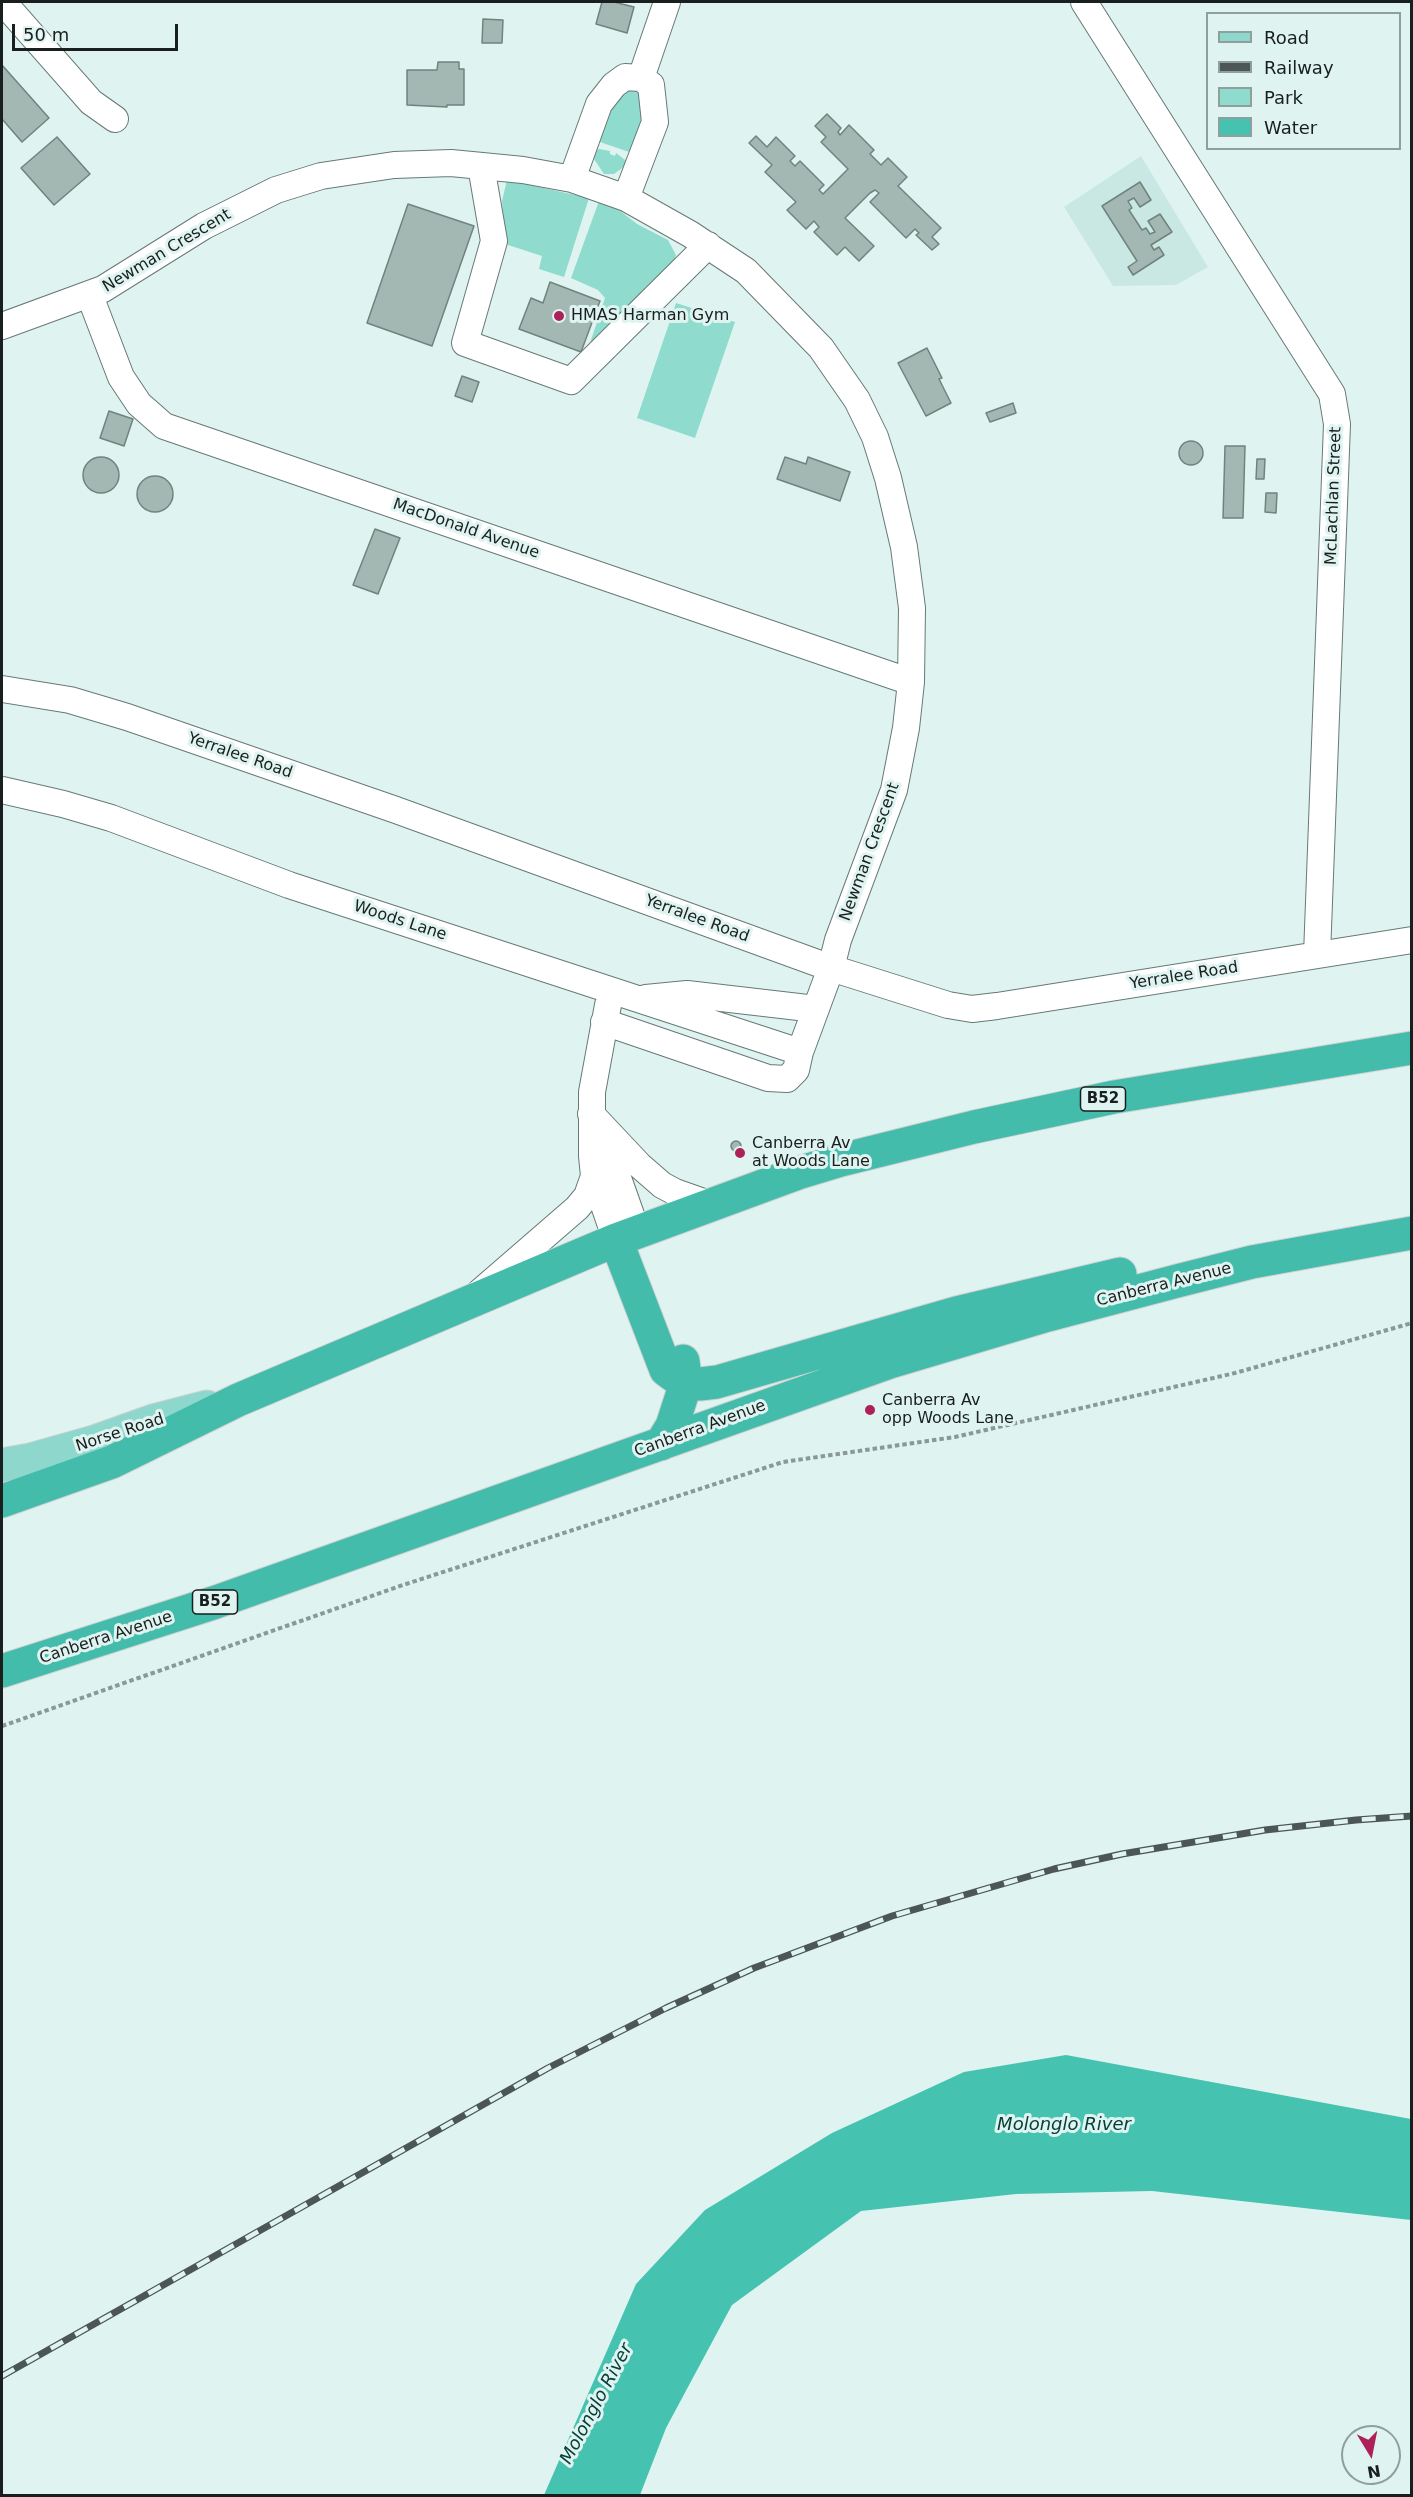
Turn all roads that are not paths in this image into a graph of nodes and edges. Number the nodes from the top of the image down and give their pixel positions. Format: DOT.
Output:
graph roads {
  1 [pos="3,2"];
  2 [pos="667,2"];
  3 [pos="1084,2"];
  4 [pos="640,78"];
  5 [pos="115,119"];
  6 [pos="480,166"];
  7 [pos="572,179"];
  8 [pos="626,198"];
  9 [pos="708,245"];
  10 [pos="90,296"];
  11 [pos="2,326"];
  12 [pos="911,682"];
  13 [pos="2,688"];
  14 [pos="2,790"];
  15 [pos="1412,940"];
  16 [pos="1317,955"];
  17 [pos="831,968"];
  18 [pos="611,990"];
  19 [pos="640,999"];
  20 [pos="816,1009"];
  21 [pos="604,1022"];
  22 [pos="1412,1048"];
  23 [pos="800,1052"];
  24 [pos="592,1120"];
  25 [pos="594,1176"];
  26 [pos="709,1204"];
  27 [pos="1412,1233"];
  28 [pos="626,1236"];
  29 [pos="1377,1238"];
  30 [pos="466,1304"];
  31 [pos="684,1382"];
  32 [pos="238,1400"];
  33 [pos="661,1444"];
  34 [pos="2,1465"];
  35 [pos="2,1501"];
  36 [pos="2,1671"];
  1 -- 5 [label="street"];
  2 -- 4 [label="street"];
  3 -- 16 [label="street, McLachlan Street"];
  4 -- 7 [label="street"];
  4 -- 8 [label="street"];
  6 -- 7 [label="street, Newman Crescent"];
  6 -- 9 [label="street"];
  6 -- 10 [label="street, Newman Crescent"];
  7 -- 8 [label="street, Newman Crescent"];
  8 -- 9 [label="street, Newman Crescent"];
  9 -- 12 [label="street, Newman Crescent"];
  10 -- 11 [label="street, Newman Crescent"];
  10 -- 12 [label="street, MacDonald Avenue"];
  12 -- 17 [label="street, Newman Crescent"];
  13 -- 17 [label="street, Yerralee Road"];
  14 -- 18 [label="street, Woods Lane"];
  15 -- 16 [label="street, Yerralee Road"];
  16 -- 17 [label="street, Yerralee Road"];
  17 -- 20 [label="street, Newman Crescent"];
  18 -- 19 [label="street, Woods Lane"];
  18 -- 21 [label="street"];
  19 -- 20 [label="street"];
  19 -- 23 [label="street, Woods Lane"];
  20 -- 23 [label="street, Newman Crescent"];
  21 -- 23 [label="street, Newman Crescent"];
  21 -- 24 [label="street"];
  22 -- 26 [label="highway, B52"];
  24 -- 25 [label="street"];
  24 -- 26 [label="street"];
  24 -- 28 [label="street"];
  25 -- 28 [label="street"];
  25 -- 30 [label="street"];
  26 -- 28 [label="highway, B52"];
  27 -- 29 [label="highway, Canberra Avenue / B52"];
  28 -- 30 [label="highway, B52"];
  28 -- 31 [label="highway"];
  29 -- 31 [label="highway"];
  29 -- 33 [label="highway, Canberra Avenue / B52"];
  30 -- 32 [label="highway, B52"];
  31 -- 33 [label="highway"];
  32 -- 34 [label="main road, Norse Road"];
  32 -- 35 [label="highway, B52"];
  33 -- 36 [label="highway, Canberra Avenue / B52"];
}
